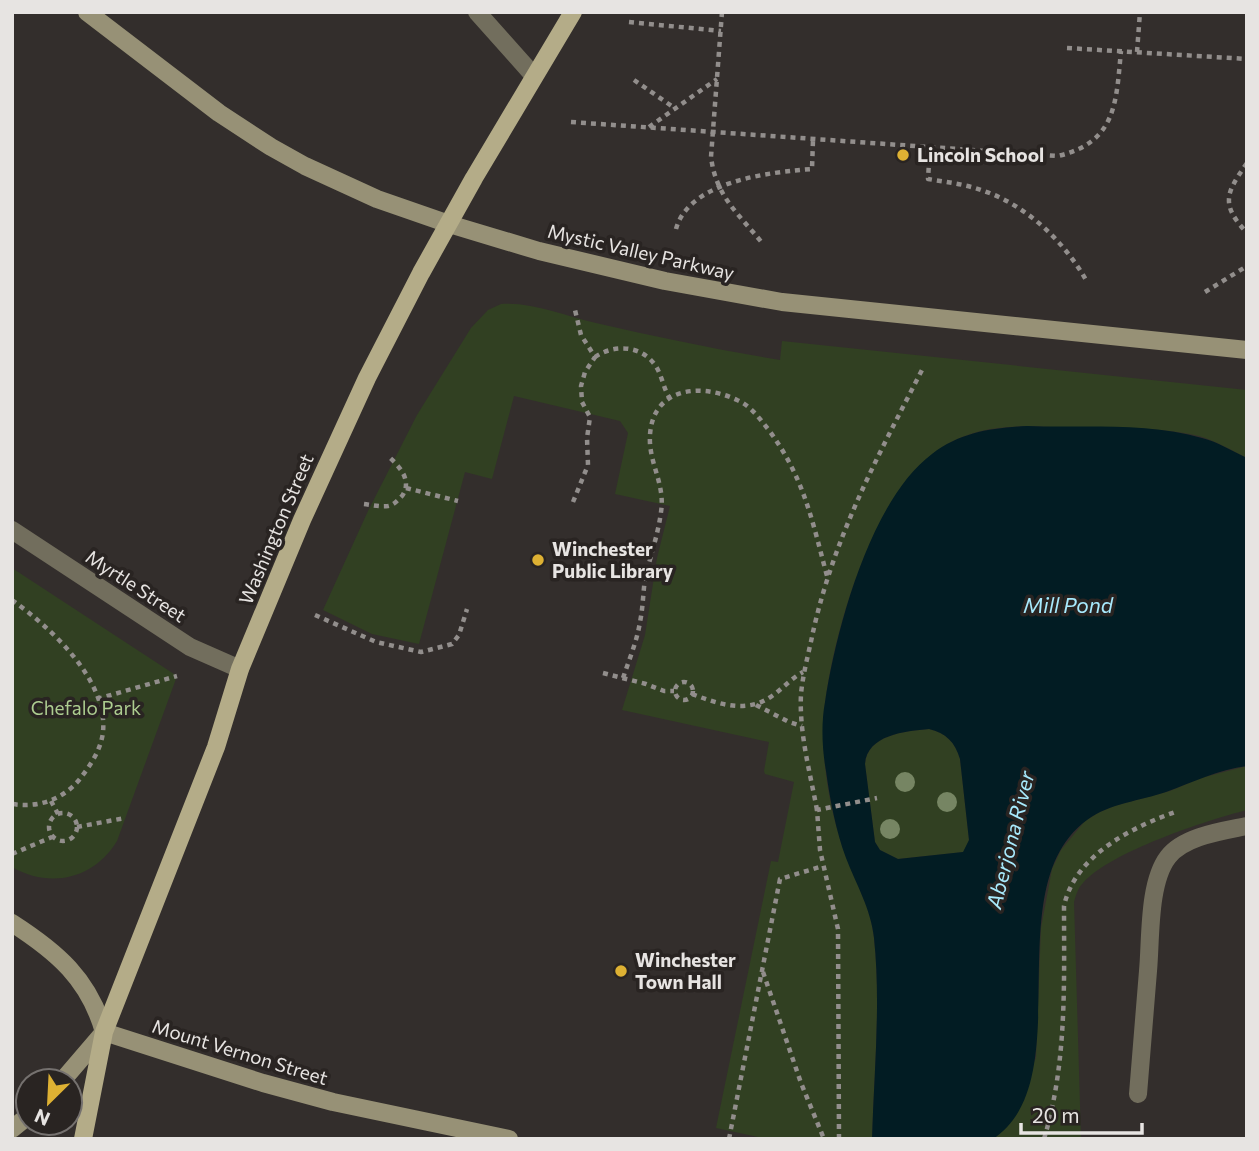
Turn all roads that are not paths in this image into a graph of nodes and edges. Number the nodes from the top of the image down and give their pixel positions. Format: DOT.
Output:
graph roads {
  1 [pos="87,12"];
  2 [pos="477,12"];
  3 [pos="573,12"];
  4 [pos="534,76"];
  5 [pos="449,224"];
  6 [pos="1247,350"];
  7 [pos="12,530"];
  8 [pos="240,669"];
  9 [pos="1247,826"];
  10 [pos="12,923"];
  11 [pos="104,1031"];
  12 [pos="74,1067"];
  13 [pos="1138,1094"];
  14 [pos="83,1139"];
  15 [pos="509,1139"];
  1 -- 5 [label="main road, Mystic Valley Parkway"];
  2 -- 4 [label="street"];
  3 -- 4 [label="main road, Washington Street"];
  4 -- 5 [label="main road, Washington Street"];
  5 -- 6 [label="main road, Mystic Valley Parkway"];
  5 -- 8 [label="main road, Washington Street"];
  7 -- 8 [label="street, Myrtle Street"];
  8 -- 11 [label="main road, Washington Street"];
  9 -- 13 [label="street"];
  10 -- 11 [label="main road"];
  11 -- 12 [label="main road, Washington Street"];
  11 -- 14 [label="main road"];
  11 -- 15 [label="main road, Mount Vernon Street"];
}
